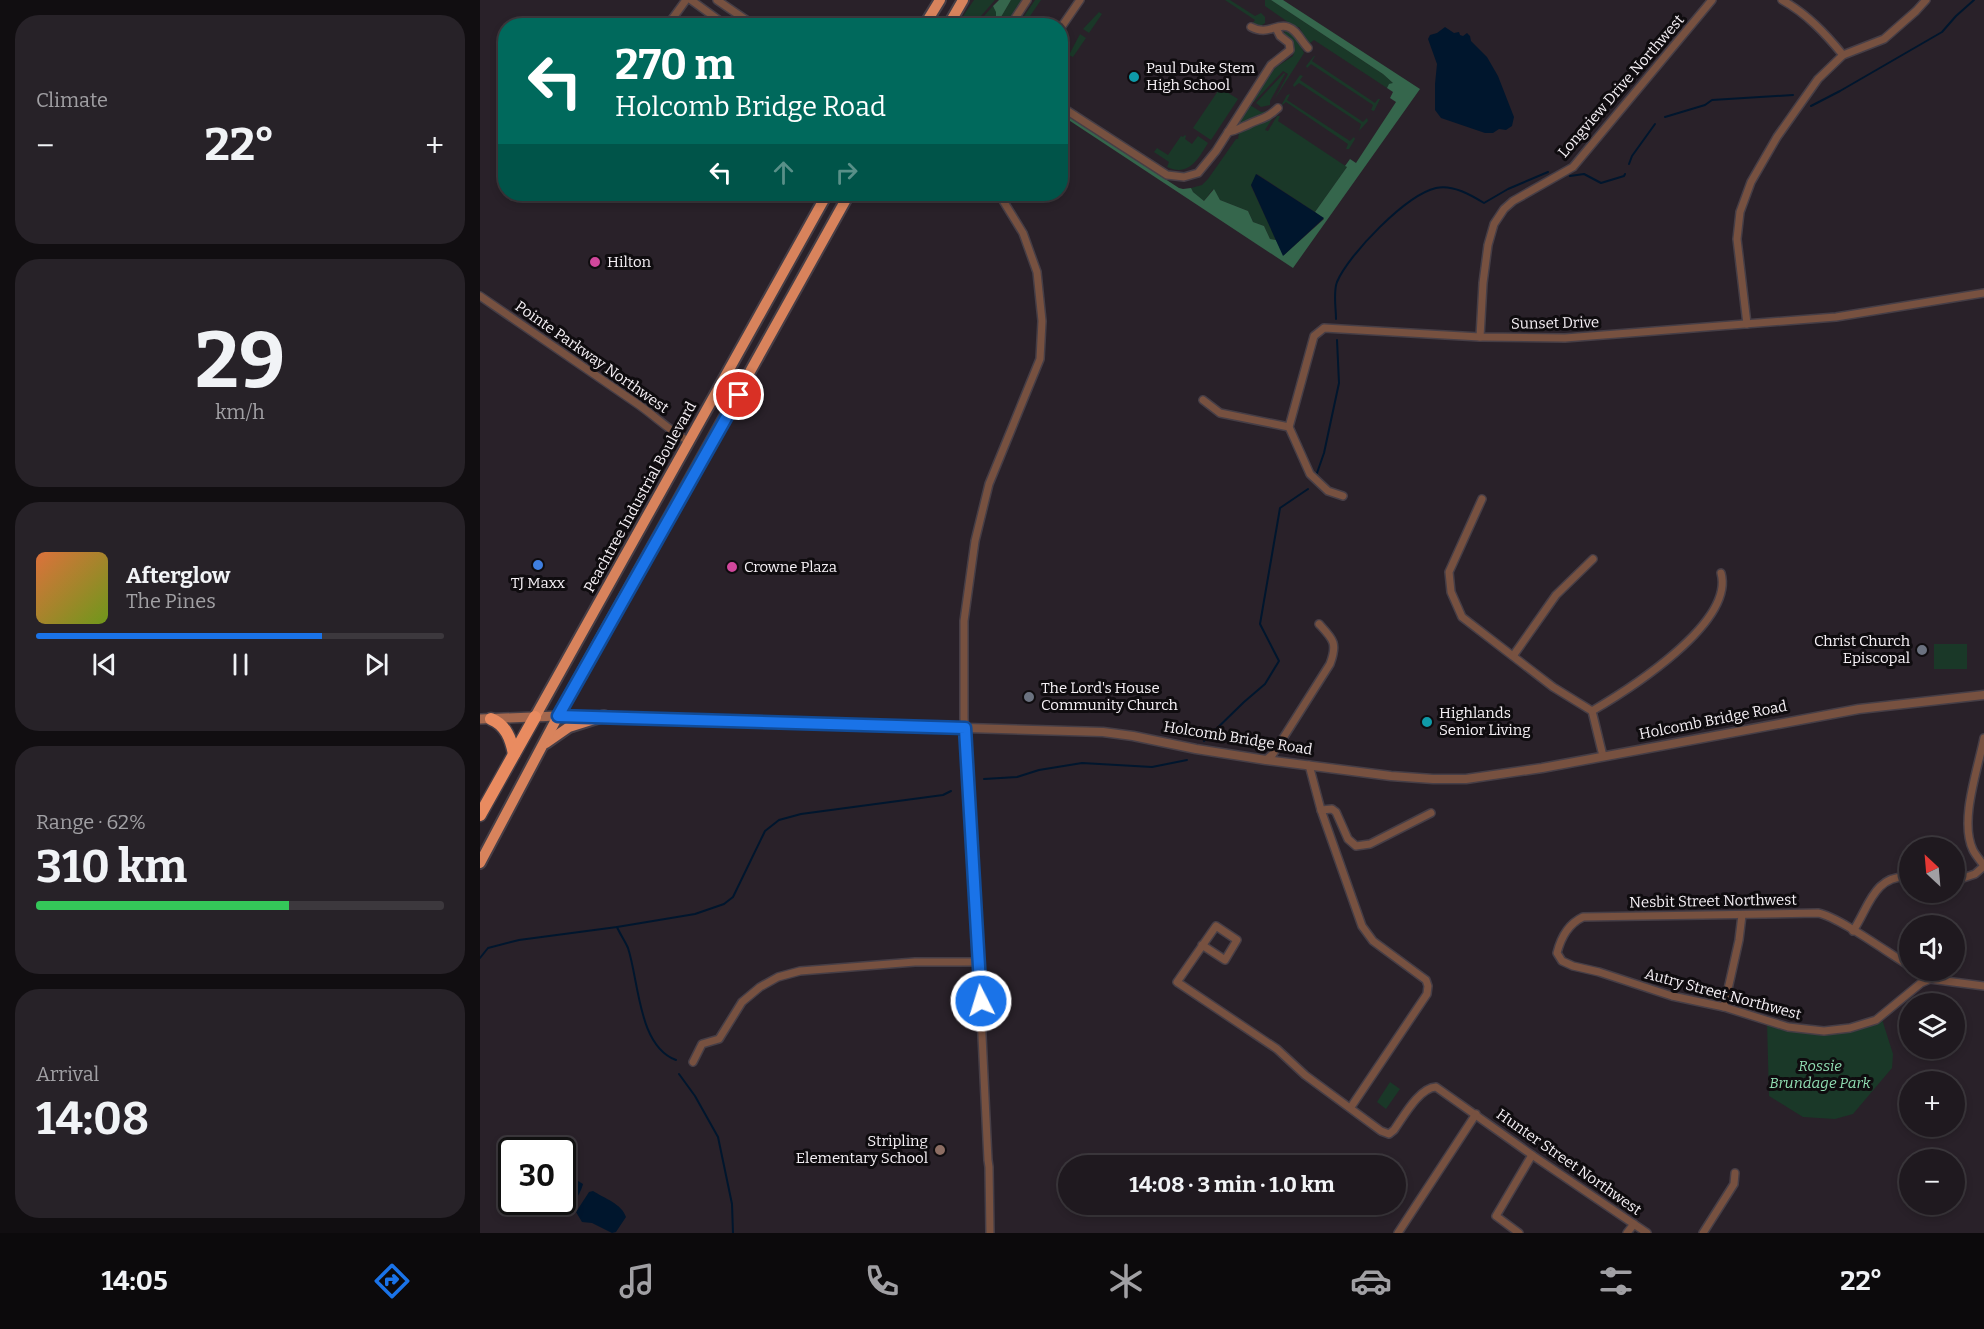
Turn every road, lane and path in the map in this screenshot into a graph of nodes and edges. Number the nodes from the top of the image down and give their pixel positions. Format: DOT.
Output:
graph roads {
  1 [pos="688,0"];
  2 [pos="717,0"];
  3 [pos="940,0"];
  4 [pos="963,0"];
  5 [pos="1027,0"];
  6 [pos="1080,0"];
  7 [pos="1712,0"];
  8 [pos="1782,0"];
  9 [pos="1926,0"];
  10 [pos="674,18"];
  11 [pos="715,18"];
  12 [pos="743,18"];
  13 [pos="929,18"];
  14 [pos="953,18"];
  15 [pos="1015,18"];
  16 [pos="1068,18"];
  17 [pos="1251,27"];
  18 [pos="1276,27"];
  19 [pos="1308,48"];
  20 [pos="1843,55"];
  21 [pos="1278,108"];
  22 [pos="1068,111"];
  23 [pos="1228,132"];
  24 [pos="822,201"];
  25 [pos="845,201"];
  26 [pos="1003,201"];
  27 [pos="1984,294"];
  28 [pos="480,296"];
  29 [pos="1748,324"];
  30 [pos="1480,337"];
  31 [pos="1203,400"];
  32 [pos="1289,427"];
  33 [pos="688,441"];
  34 [pos="1343,496"];
  35 [pos="1482,500"];
  36 [pos="1593,559"];
  37 [pos="1721,573"];
  38 [pos="1318,624"];
  39 [pos="1513,656"];
  40 [pos="1984,695"];
  41 [pos="1592,711"];
  42 [pos="558,716"];
  43 [pos="604,716"];
  44 [pos="535,717"];
  45 [pos="485,719"];
  46 [pos="965,728"];
  47 [pos="1984,738"];
  48 [pos="541,747"];
  49 [pos="1983,752"];
  50 [pos="514,754"];
  51 [pos="1603,756"];
  52 [pos="1266,760"];
  53 [pos="1309,765"];
  54 [pos="1321,810"];
  55 [pos="1431,813"];
  56 [pos="480,815"];
  57 [pos="480,863"];
  58 [pos="1984,866"];
  59 [pos="1899,877"];
  60 [pos="1965,877"];
  61 [pos="1742,915"];
  62 [pos="1852,931"];
  63 [pos="1202,945"];
  64 [pos="1899,959"];
  65 [pos="978,962"];
  66 [pos="1586,969"];
  67 [pos="1926,981"];
  68 [pos="1945,981"];
  69 [pos="1984,986"];
  70 [pos="1724,1007"];
  71 [pos="693,1062"];
  72 [pos="1351,1107"];
  73 [pos="1476,1114"];
  74 [pos="1532,1155"];
  75 [pos="1735,1173"];
  76 [pos="1634,1224"];
  77 [pos="990,1233"];
  78 [pos="1398,1233"];
  79 [pos="1519,1233"];
  80 [pos="1627,1233"];
  81 [pos="1647,1233"];
  82 [pos="1703,1233"];
  1 -- 10 [label="street"];
  1 -- 11 [label="street"];
  2 -- 12 [label="street"];
  3 -- 13 [label="highway"];
  4 -- 14 [label="highway"];
  5 -- 15 [label="street"];
  6 -- 16 [label="street"];
  7 -- 30 [label="street, Longview Drive Northwest"];
  8 -- 20 [label="street"];
  9 -- 20 [label="street"];
  17 -- 18 [label="street"];
  18 -- 19 [label="street"];
  18 -- 23 [label="street"];
  20 -- 29 [label="street"];
  21 -- 23 [label="street"];
  22 -- 23 [label="street"];
  24 -- 33 [label="highway, Peachtree Industrial Boulevard"];
  25 -- 42 [label="highway"];
  26 -- 46 [label="street"];
  27 -- 29 [label="street, Sunset Drive"];
  28 -- 33 [label="street, Pointe Parkway Northwest"];
  29 -- 30 [label="street, Sunset Drive"];
  30 -- 32 [label="street, Sunset Drive"];
  31 -- 32 [label="street"];
  32 -- 34 [label="street"];
  33 -- 44 [label="highway, Peachtree Industrial Boulevard"];
  35 -- 39 [label="street"];
  36 -- 39 [label="street"];
  37 -- 41 [label="street"];
  38 -- 52 [label="street"];
  39 -- 41 [label="street"];
  40 -- 51 [label="street, Holcomb Bridge Road"];
  41 -- 51 [label="street"];
  42 -- 43 [label="street, Holcomb Bridge Road"];
  42 -- 44 [label="main road, Holcomb Bridge Road"];
  42 -- 48 [label="highway"];
  43 -- 46 [label="street, Holcomb Bridge Road"];
  43 -- 48 [label="highway"];
  44 -- 45 [label="main road, Holcomb Bridge Road"];
  44 -- 50 [label="highway, Peachtree Industrial Boulevard"];
  45 -- 50 [label="highway"];
  46 -- 52 [label="street, Holcomb Bridge Road"];
  46 -- 65 [label="street"];
  47 -- 49 [label="street"];
  48 -- 57 [label="highway"];
  49 -- 58 [label="street"];
  50 -- 56 [label="highway, Peachtree Industrial Boulevard"];
  51 -- 53 [label="street, Holcomb Bridge Road"];
  52 -- 53 [label="street, Holcomb Bridge Road"];
  53 -- 54 [label="street"];
  54 -- 55 [label="street"];
  54 -- 72 [label="street"];
  58 -- 60 [label="street"];
  59 -- 62 [label="street"];
  61 -- 62 [label="street, Nesbit Street Northwest"];
  61 -- 66 [label="street, Nesbit Street Northwest"];
  61 -- 70 [label="street"];
  62 -- 64 [label="street, Nesbit Street Northwest"];
  63 -- 63 [label="street"];
  63 -- 72 [label="street"];
  65 -- 71 [label="street"];
  65 -- 77 [label="street"];
  66 -- 70 [label="street, Autry Street Northwest"];
  67 -- 70 [label="street, Autry Street Northwest"];
  68 -- 69 [label="street"];
  72 -- 73 [label="street, Hunter Street Northwest"];
  73 -- 74 [label="street, Hunter Street Northwest"];
  73 -- 78 [label="street"];
  74 -- 76 [label="street, Hunter Street Northwest"];
  74 -- 79 [label="street"];
  75 -- 82 [label="street"];
  76 -- 80 [label="street"];
  76 -- 81 [label="street, Hunter Street Northwest"];
}
